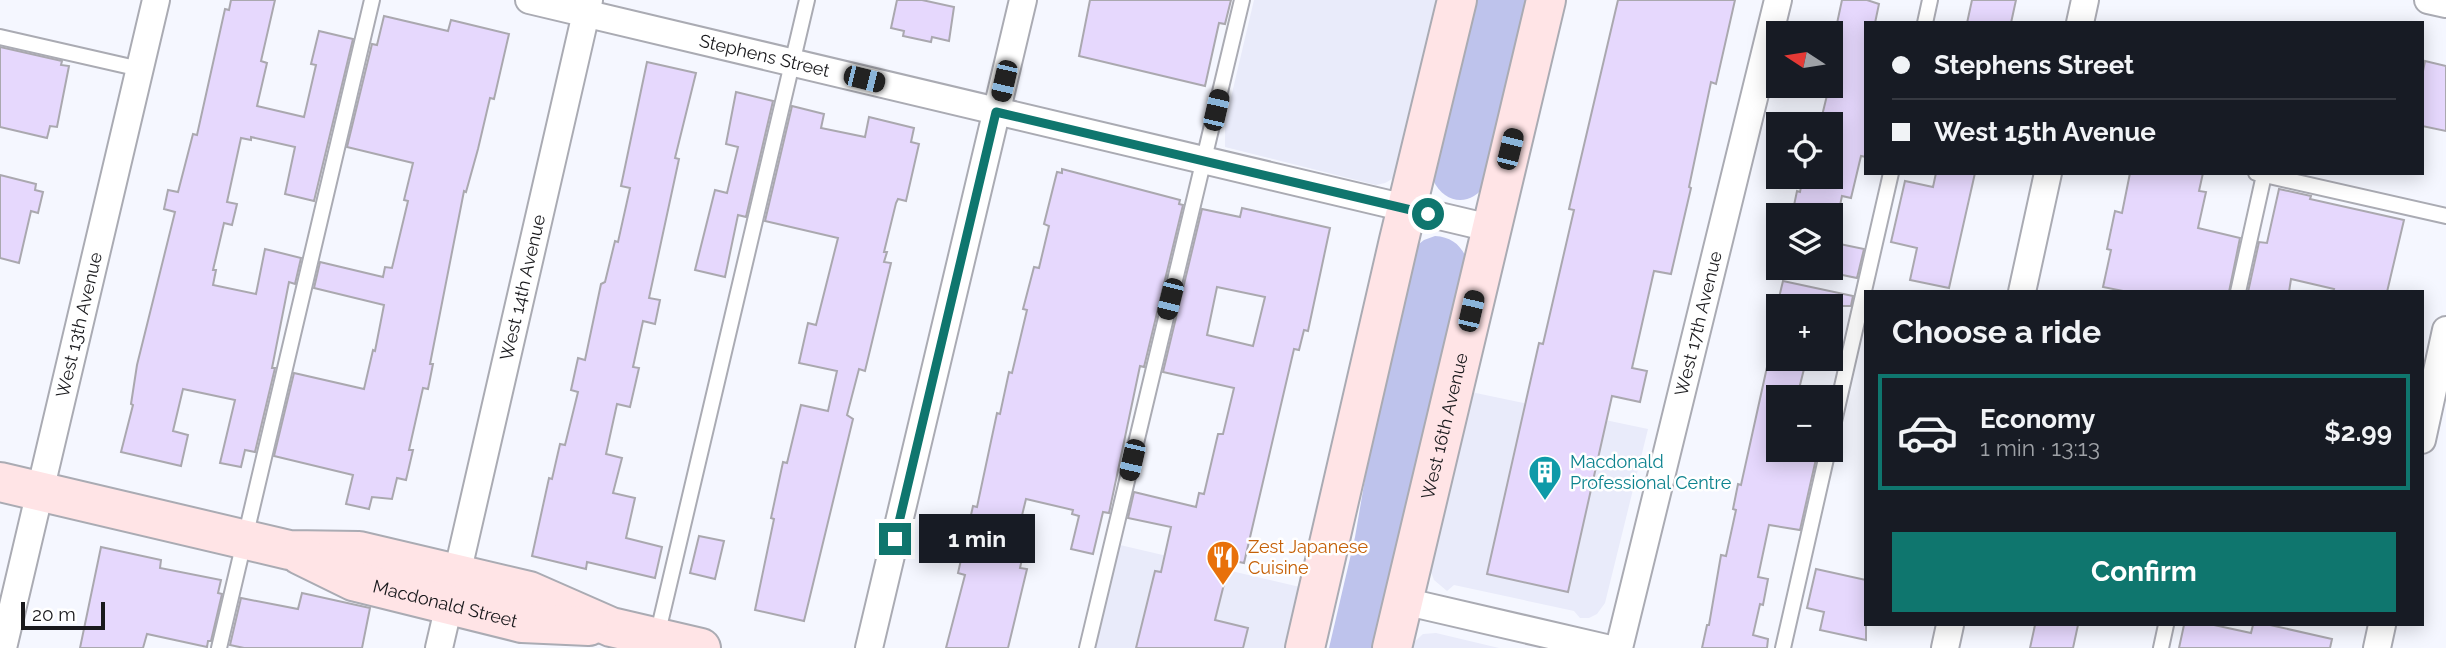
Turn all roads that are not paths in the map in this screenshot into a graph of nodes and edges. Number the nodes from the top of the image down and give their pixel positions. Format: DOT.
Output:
graph roads {
  1 [pos="156,0"];
  2 [pos="372,0"];
  3 [pos="529,0"];
  4 [pos="807,0"];
  5 [pos="1023,0"];
  6 [pos="1242,0"];
  7 [pos="1458,0"];
  8 [pos="1546,0"];
  9 [pos="1778,0"];
  10 [pos="1930,0"];
  11 [pos="2085,0"];
  12 [pos="2428,0"];
  13 [pos="2446,4"];
  14 [pos="587,7"];
  15 [pos="1925,21"];
  16 [pos="2080,21"];
  17 [pos="0,37"];
  18 [pos="792,62"];
  19 [pos="140,69"];
  20 [pos="996,112"];
  21 [pos="1203,162"];
  22 [pos="1891,175"];
  23 [pos="2048,175"];
  24 [pos="2260,175"];
  25 [pos="2264,175"];
  26 [pos="1407,209"];
  27 [pos="2446,216"];
  28 [pos="1490,228"];
  29 [pos="1864,290"];
  30 [pos="2022,290"];
  31 [pos="2238,290"];
  32 [pos="1864,291"];
  33 [pos="2446,330"];
  34 [pos="1842,385"];
  35 [pos="2424,431"];
  36 [pos="1825,462"];
  37 [pos="0,482"];
  38 [pos="41,492"];
  39 [pos="245,539"];
  40 [pos="453,590"];
  41 [pos="1403,601"];
  42 [pos="1950,626"];
  43 [pos="2166,626"];
  44 [pos="2382,626"];
  45 [pos="655,643"];
  46 [pos="3,648"];
  47 [pos="219,648"];
  48 [pos="439,648"];
  49 [pos="701,648"];
  50 [pos="869,648"];
  51 [pos="1087,648"];
  52 [pos="1305,648"];
  53 [pos="1392,648"];
  54 [pos="1606,648"];
  55 [pos="1619,648"];
  56 [pos="1783,648"];
  57 [pos="1945,648"];
  58 [pos="2161,648"];
  59 [pos="2377,648"];
  1 -- 19 [label="street, West 13th Avenue"];
  2 -- 39 [label="lane"];
  3 -- 14 [label="street, Stephens Street"];
  4 -- 18 [label="lane"];
  5 -- 20 [label="street"];
  6 -- 21 [label="lane"];
  7 -- 26 [label="main road"];
  8 -- 28 [label="main road, West 16th Avenue"];
  9 -- 55 [label="street, West 17th Avenue"];
  10 -- 15 [label="lane"];
  11 -- 16 [label="street"];
  12 -- 13 [label="street"];
  14 -- 18 [label="street, Stephens Street"];
  14 -- 40 [label="street, West 14th Avenue"];
  17 -- 19 [label="lane"];
  18 -- 20 [label="street, Stephens Street"];
  18 -- 45 [label="lane"];
  19 -- 38 [label="street, West 13th Avenue"];
  20 -- 21 [label="street, Stephens Street"];
  20 -- 50 [label="street"];
  21 -- 26 [label="street, Stephens Street"];
  21 -- 51 [label="lane"];
  22 -- 29 [label="lane"];
  23 -- 30 [label="street"];
  24 -- 31 [label="lane"];
  25 -- 27 [label="lane"];
  26 -- 28 [label="street, Stephens Street"];
  26 -- 52 [label="main road"];
  28 -- 41 [label="main road, West 16th Avenue"];
  32 -- 34 [label="lane"];
  33 -- 35 [label="street"];
  36 -- 56 [label="lane"];
  37 -- 38 [label="main road, Macdonald Street"];
  38 -- 39 [label="main road, Macdonald Street"];
  38 -- 46 [label="street, West 13th Avenue"];
  39 -- 40 [label="main road, Macdonald Street"];
  39 -- 47 [label="lane"];
  40 -- 45 [label="main road, Macdonald Street"];
  40 -- 48 [label="street, West 14th Avenue"];
  41 -- 53 [label="main road, West 16th Avenue"];
  41 -- 54 [label="street"];
  42 -- 57 [label="street"];
  43 -- 58 [label="lane"];
  44 -- 59 [label="street"];
  45 -- 49 [label="main road, Macdonald Street"];
}
